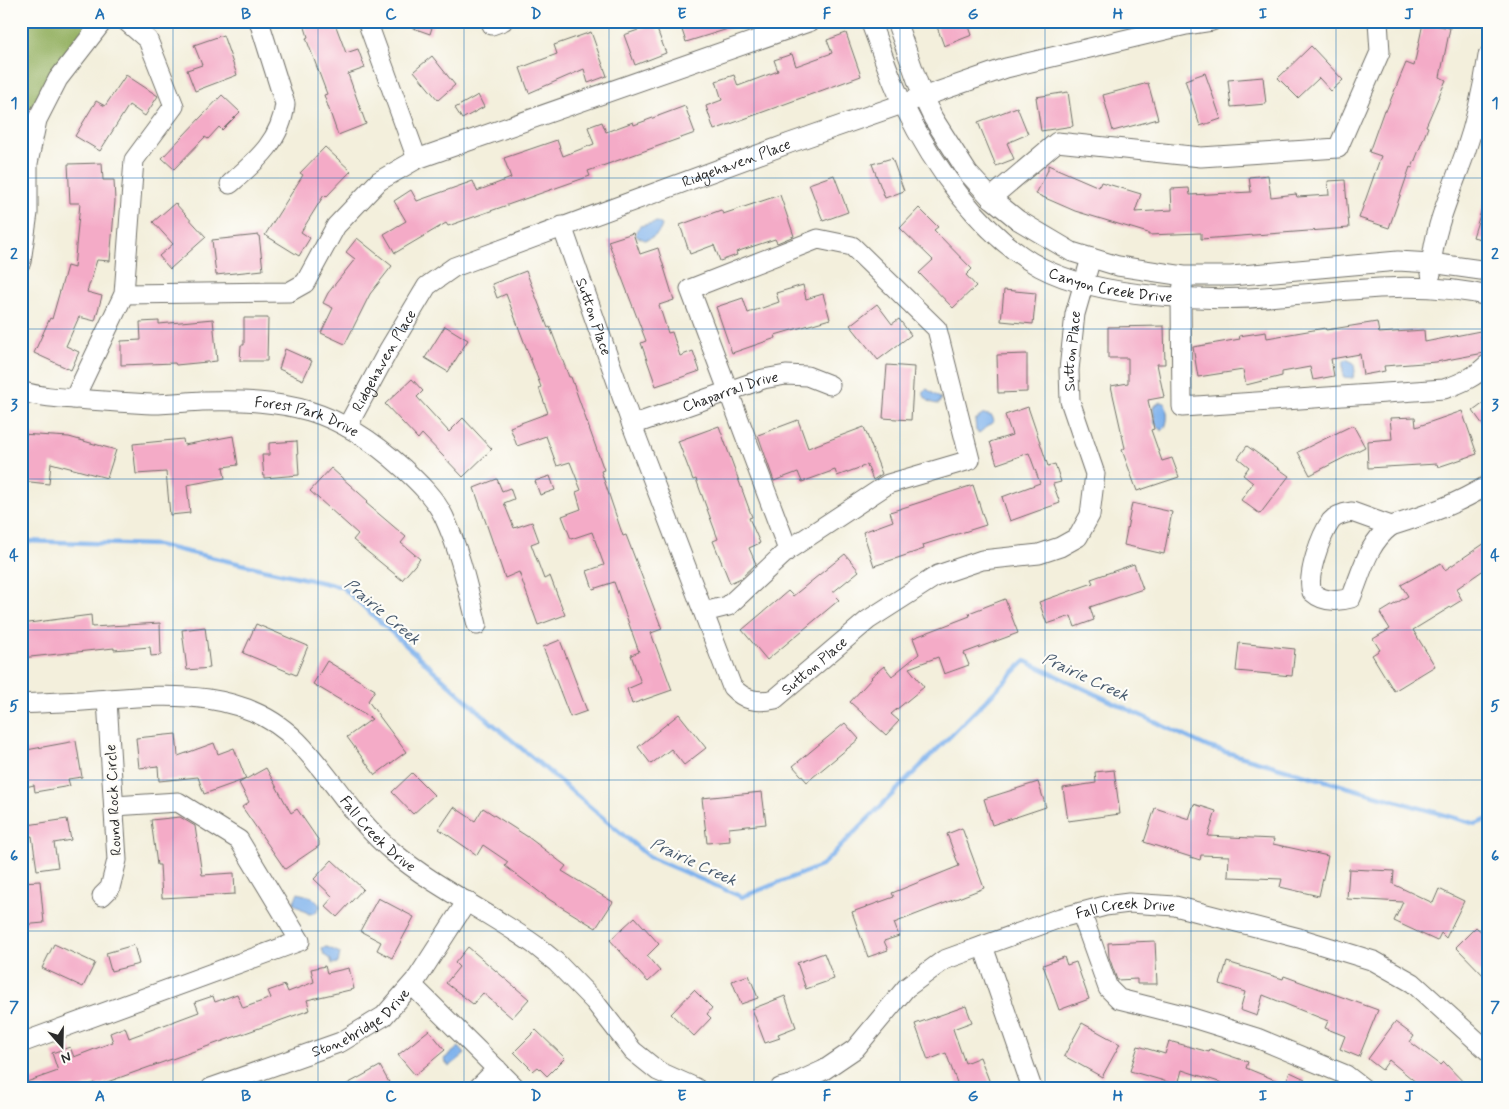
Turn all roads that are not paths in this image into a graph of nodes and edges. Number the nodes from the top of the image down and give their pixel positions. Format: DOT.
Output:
graph roads {
  1 [pos="103,21"];
  2 [pos="126,21"];
  3 [pos="259,21"];
  4 [pos="367,21"];
  5 [pos="811,21"];
  6 [pos="870,21"];
  7 [pos="896,21"];
  8 [pos="1212,21"];
  9 [pos="1378,21"];
  10 [pos="1488,56"];
  11 [pos="923,97"];
  12 [pos="903,104"];
  13 [pos="417,159"];
  14 [pos="230,184"];
  15 [pos="991,198"];
  16 [pos="562,226"];
  17 [pos="1091,258"];
  18 [pos="21,262"];
  19 [pos="1431,263"];
  20 [pos="1488,271"];
  21 [pos="1184,276"];
  22 [pos="1084,283"];
  23 [pos="1431,287"];
  24 [pos="124,294"];
  25 [pos="1488,296"];
  26 [pos="1181,297"];
  27 [pos="1488,364"];
  28 [pos="830,385"];
  29 [pos="21,391"];
  30 [pos="728,391"];
  31 [pos="74,399"];
  32 [pos="632,425"];
  33 [pos="347,427"];
  34 [pos="1488,485"];
  35 [pos="1391,526"];
  36 [pos="788,550"];
  37 [pos="704,612"];
  38 [pos="477,625"];
  39 [pos="107,700"];
  40 [pos="21,704"];
  41 [pos="114,806"];
  42 [pos="102,896"];
  43 [pos="466,901"];
  44 [pos="1081,912"];
  45 [pos="982,946"];
  46 [pos="412,985"];
  47 [pos="21,1043"];
  48 [pos="1488,1051"];
  49 [pos="497,1069"];
  50 [pos="810,1082"];
  51 [pos="210,1088"];
  52 [pos="478,1088"];
  53 [pos="516,1088"];
  54 [pos="696,1088"];
  55 [pos="780,1088"];
  56 [pos="1032,1088"];
  57 [pos="1363,1088"];
  1 -- 18 [label="street"];
  2 -- 24 [label="street"];
  3 -- 14 [label="street"];
  4 -- 13 [label="street"];
  5 -- 13 [label="street"];
  6 -- 12 [label="street, Canyon Creek Drive"];
  7 -- 11 [label="street, Canyon Creek Drive"];
  8 -- 11 [label="street, Ridgehaven Place"];
  9 -- 15 [label="street"];
  10 -- 19 [label="street"];
  11 -- 12 [label="street, Ridgehaven Place"];
  11 -- 15 [label="street, Canyon Creek Drive"];
  12 -- 16 [label="street, Ridgehaven Place"];
  12 -- 22 [label="street, Canyon Creek Drive"];
  13 -- 24 [label="street"];
  15 -- 17 [label="street, Canyon Creek Drive"];
  16 -- 32 [label="street, Sutton Place"];
  16 -- 33 [label="street, Ridgehaven Place"];
  17 -- 21 [label="street, Canyon Creek Drive"];
  17 -- 22 [label="street, Sutton Place"];
  19 -- 20 [label="street, Canyon Creek Drive"];
  19 -- 21 [label="street, Canyon Creek Drive"];
  19 -- 23 [label="street"];
  21 -- 26 [label="street"];
  22 -- 26 [label="street, Canyon Creek Drive"];
  22 -- 37 [label="street, Sutton Place"];
  23 -- 25 [label="street, Canyon Creek Drive"];
  23 -- 26 [label="street, Canyon Creek Drive"];
  24 -- 31 [label="street"];
  26 -- 27 [label="street"];
  28 -- 30 [label="street, Chaparral Drive"];
  29 -- 31 [label="street, Forest Park Drive"];
  30 -- 32 [label="street, Chaparral Drive"];
  30 -- 36 [label="street"];
  30 -- 36 [label="street"];
  31 -- 33 [label="street, Forest Park Drive"];
  32 -- 37 [label="street, Sutton Place"];
  33 -- 38 [label="street, Forest Park Drive"];
  34 -- 35 [label="street"];
  35 -- 35 [label="street"];
  36 -- 37 [label="street"];
  39 -- 40 [label="street, Fall Creek Drive"];
  39 -- 41 [label="street, Round Rock Circle"];
  39 -- 43 [label="street, Fall Creek Drive"];
  41 -- 42 [label="street, Round Rock Circle"];
  41 -- 47 [label="street"];
  43 -- 46 [label="street, Stonebridge Drive"];
  43 -- 54 [label="street, Fall Creek Drive"];
  44 -- 45 [label="street, Fall Creek Drive"];
  44 -- 48 [label="street, Fall Creek Drive"];
  44 -- 57 [label="street"];
  45 -- 50 [label="street, Fall Creek Drive"];
  45 -- 56 [label="street"];
  46 -- 49 [label="street"];
  46 -- 51 [label="street, Stonebridge Drive"];
  49 -- 52 [label="street"];
  49 -- 53 [label="street"];
  50 -- 55 [label="street, Fall Creek Drive"];
}
